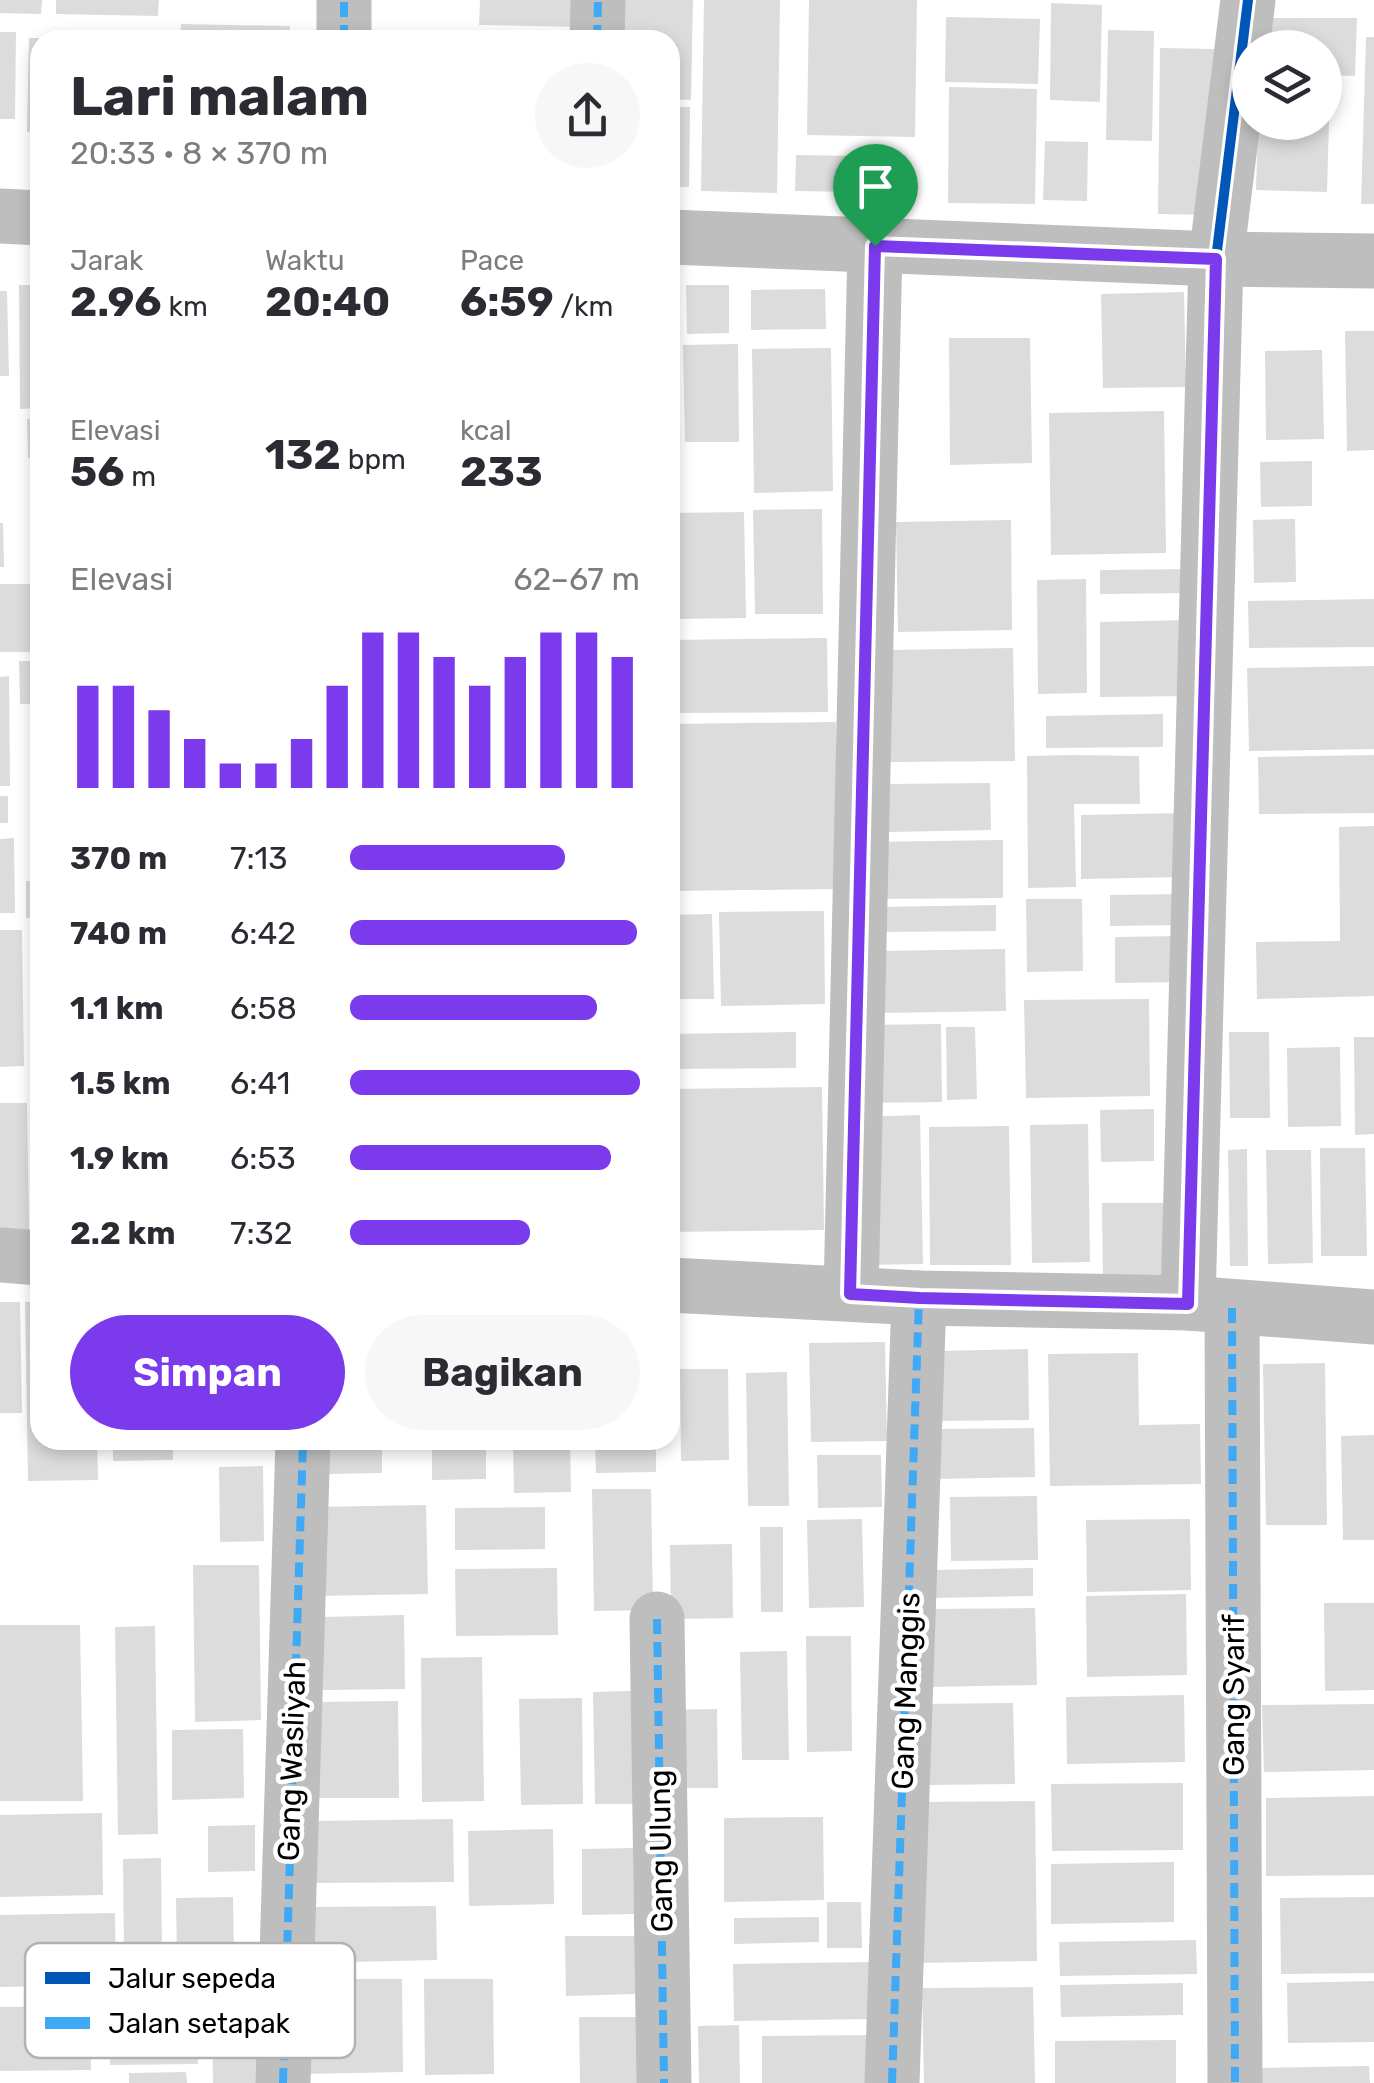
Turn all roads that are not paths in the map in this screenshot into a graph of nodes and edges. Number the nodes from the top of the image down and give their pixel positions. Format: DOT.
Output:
graph roads {
  1 [pos="344,0"];
  2 [pos="598,0"];
  3 [pos="1248,0"];
  4 [pos="344,30"];
  5 [pos="597,30"];
  6 [pos="0,216"];
  7 [pos="30,218"];
  8 [pos="680,237"];
  9 [pos="875,246"];
  10 [pos="1216,259"];
  11 [pos="1374,262"];
  12 [pos="0,1255"];
  13 [pos="30,1257"];
  14 [pos="680,1286"];
  15 [pos="850,1294"];
  16 [pos="920,1298"];
  17 [pos="1210,1306"];
  18 [pos="1374,1317"];
  19 [pos="303,1450"];
  20 [pos="657,1619"];
  21 [pos="287,1943"];
  22 [pos="284,2058"];
  23 [pos="283,2083"];
  24 [pos="664,2083"];
  25 [pos="892,2083"];
  26 [pos="1234,2083"];
  1 -- 4 [label="street"];
  2 -- 5 [label="street"];
  3 -- 10 [label="street, Gang Syarif"];
  6 -- 7 [label="street"];
  8 -- 9 [label="street"];
  9 -- 10 [label="street"];
  9 -- 15 [label="street"];
  10 -- 11 [label="street"];
  10 -- 17 [label="street, Gang Syarif"];
  12 -- 13 [label="street"];
  14 -- 15 [label="street"];
  15 -- 16 [label="street"];
  16 -- 17 [label="street"];
  16 -- 25 [label="street, Gang Manggis"];
  17 -- 18 [label="street"];
  17 -- 26 [label="street, Gang Syarif"];
  19 -- 21 [label="street, Gang Wasliyah"];
  20 -- 24 [label="street, Gang Ulung"];
  22 -- 23 [label="street, Gang Wasliyah"];
}
